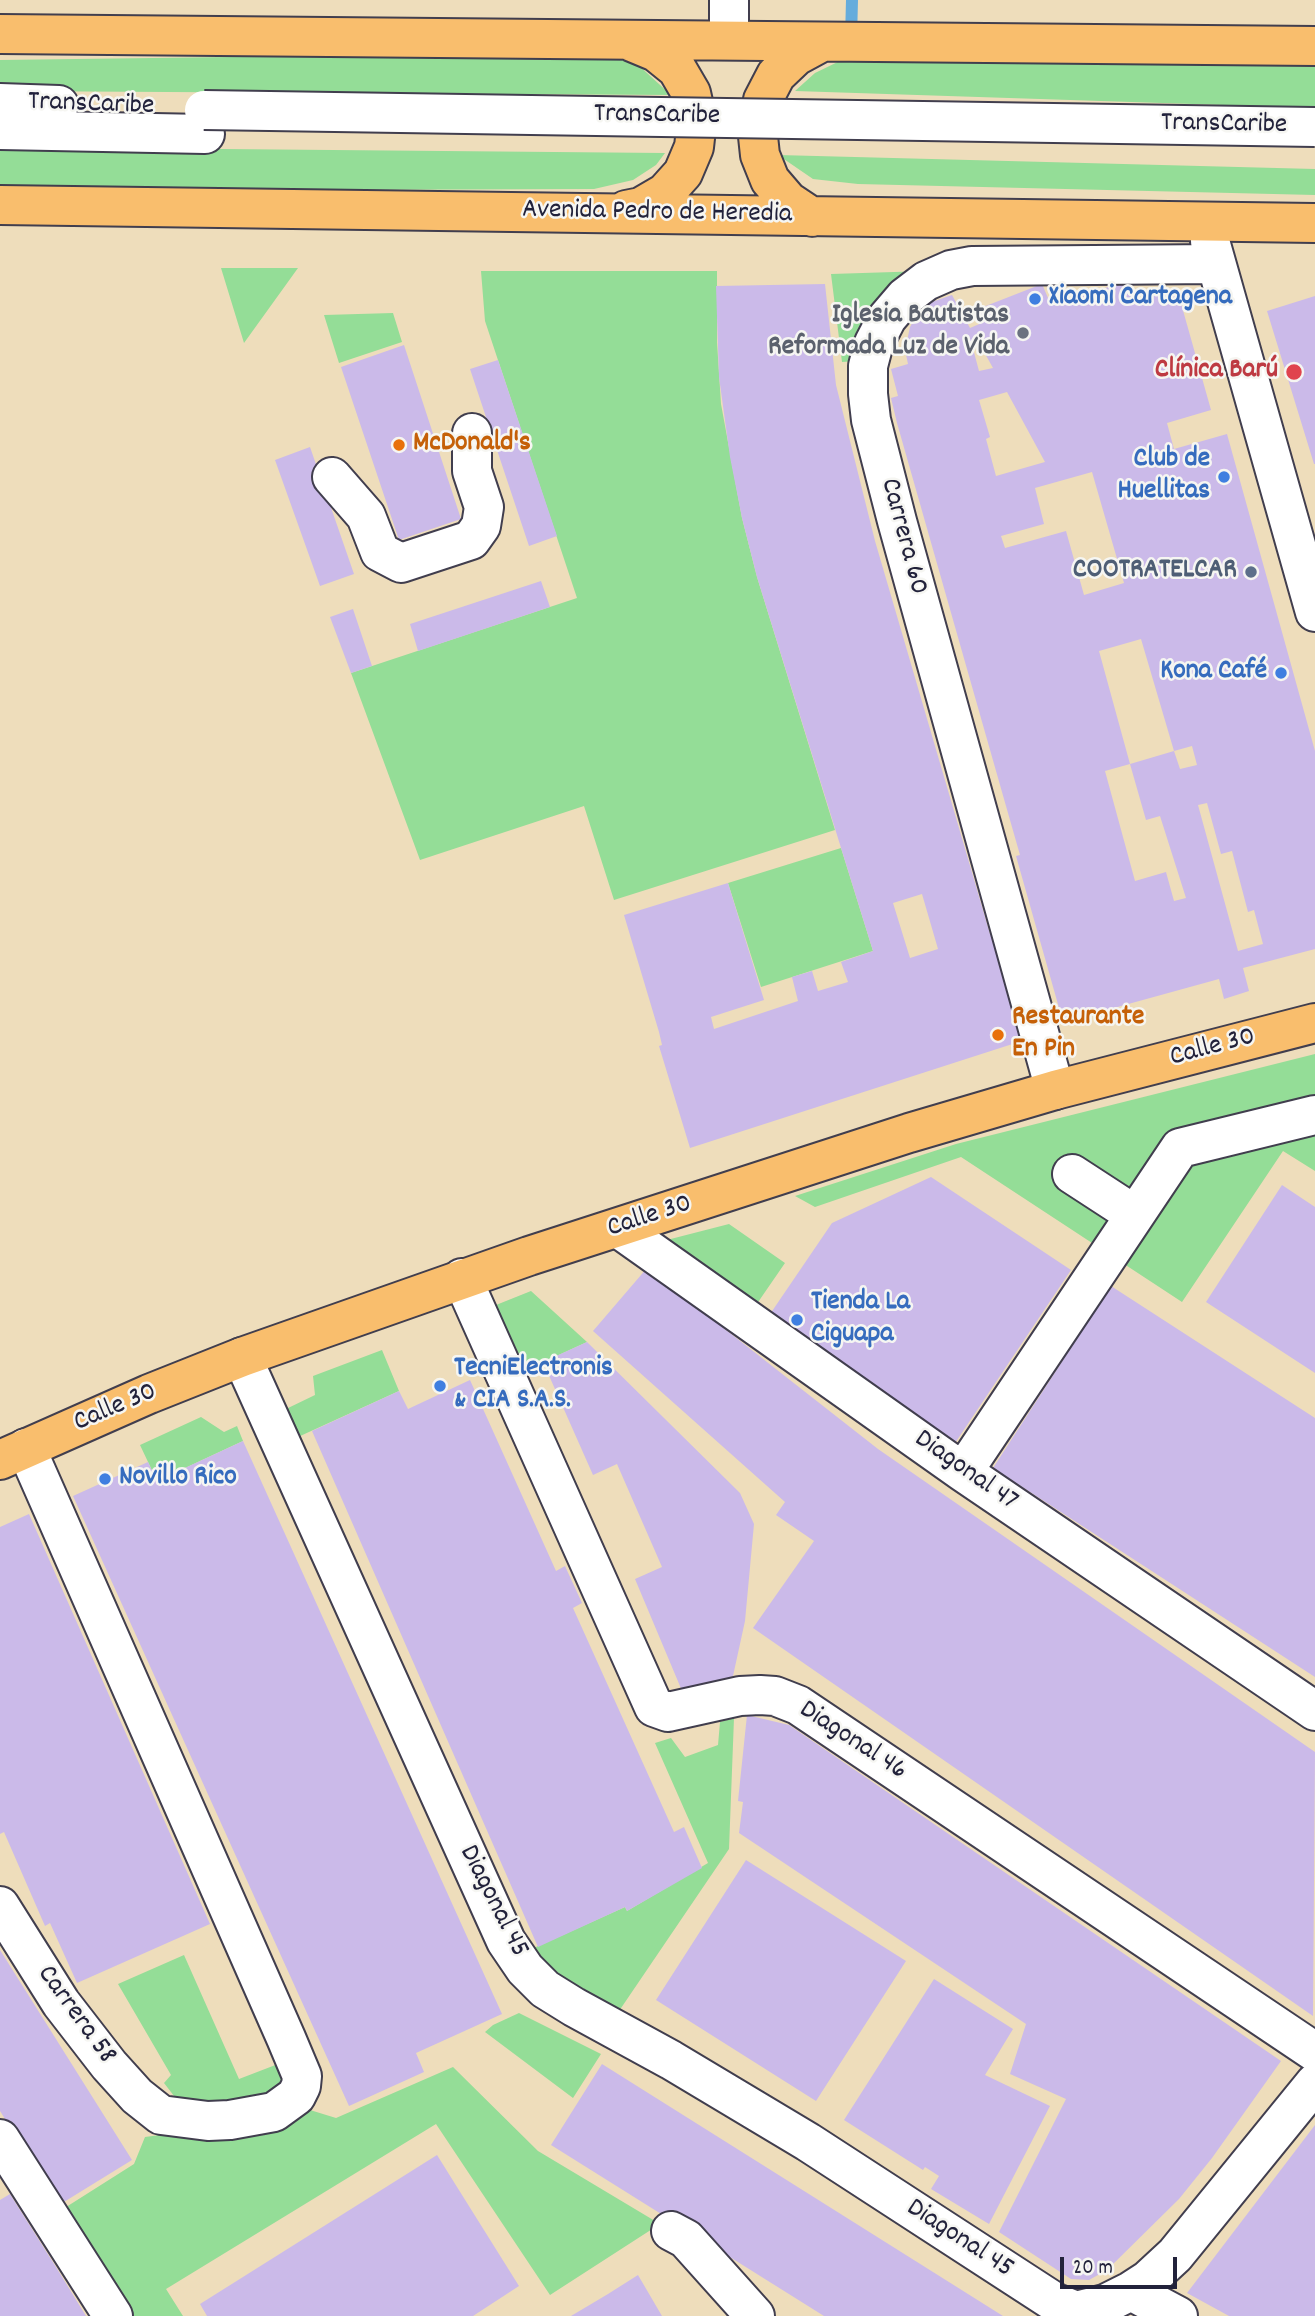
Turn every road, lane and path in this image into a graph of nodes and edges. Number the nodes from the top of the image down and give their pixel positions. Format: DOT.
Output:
graph roads {
  1 [pos="729,0"];
  2 [pos="0,34"];
  3 [pos="729,40"];
  4 [pos="630,41"];
  5 [pos="820,43"];
  6 [pos="1315,46"];
  7 [pos="0,103"];
  8 [pos="205,122"];
  9 [pos="1315,127"];
  10 [pos="0,130"];
  11 [pos="1315,152"];
  12 [pos="0,205"];
  13 [pos="614,213"];
  14 [pos="812,217"];
  15 [pos="1204,222"];
  16 [pos="1315,223"];
  17 [pos="1216,264"];
  18 [pos="472,433"];
  19 [pos="332,477"];
  20 [pos="1315,612"];
  21 [pos="1315,1023"];
  22 [pos="1055,1090"];
  23 [pos="1315,1115"];
  24 [pos="1072,1174"];
  25 [pos="1135,1216"];
  26 [pos="618,1228"];
  27 [pos="462,1278"];
  28 [pos="242,1357"];
  29 [pos="13,1454"];
  30 [pos="963,1472"];
  31 [pos="1315,1711"];
  32 [pos="0,1906"];
  33 [pos="1315,2052"];
  34 [pos="1315,2083"];
  35 [pos="0,2139"];
  36 [pos="671,2231"];
  37 [pos="1131,2291"];
  38 [pos="1074,2314"];
  39 [pos="113,2316"];
  40 [pos="755,2316"];
  41 [pos="1178,2316"];
  1 -- 3 [label="street"];
  2 -- 4 [label="main road"];
  3 -- 4 [label="main road"];
  3 -- 5 [label="main road"];
  4 -- 13 [label="main road"];
  5 -- 6 [label="main road"];
  5 -- 14 [label="main road"];
  7 -- 8 [label="street, TransCaribe"];
  8 -- 9 [label="street, TransCaribe, bridge"];
  8 -- 10 [label="street, TransCaribe"];
  8 -- 11 [label="street, TransCaribe"];
  12 -- 13 [label="main road, Avenida Pedro de Heredia"];
  13 -- 14 [label="main road, Avenida Pedro de Heredia"];
  14 -- 15 [label="main road, Avenida Pedro de Heredia"];
  15 -- 16 [label="main road, Avenida Pedro de Heredia"];
  15 -- 17 [label="street"];
  17 -- 20 [label="street"];
  17 -- 22 [label="street, Carrera 60"];
  18 -- 19 [label="street"];
  21 -- 22 [label="main road, Calle 30"];
  22 -- 26 [label="main road, Calle 30"];
  23 -- 25 [label="street"];
  24 -- 25 [label="street"];
  25 -- 30 [label="street"];
  26 -- 27 [label="main road, Calle 30"];
  26 -- 30 [label="street, Diagonal 47"];
  27 -- 28 [label="main road, Calle 30"];
  27 -- 33 [label="street, Diagonal 46"];
  28 -- 29 [label="main road, Calle 30"];
  28 -- 38 [label="street, Diagonal 45"];
  29 -- 32 [label="street, Carrera 58"];
  30 -- 31 [label="street, Diagonal 47"];
  34 -- 37 [label="street"];
  35 -- 39 [label="street"];
  36 -- 40 [label="street"];
  37 -- 38 [label="street"];
  37 -- 41 [label="street"];
}
